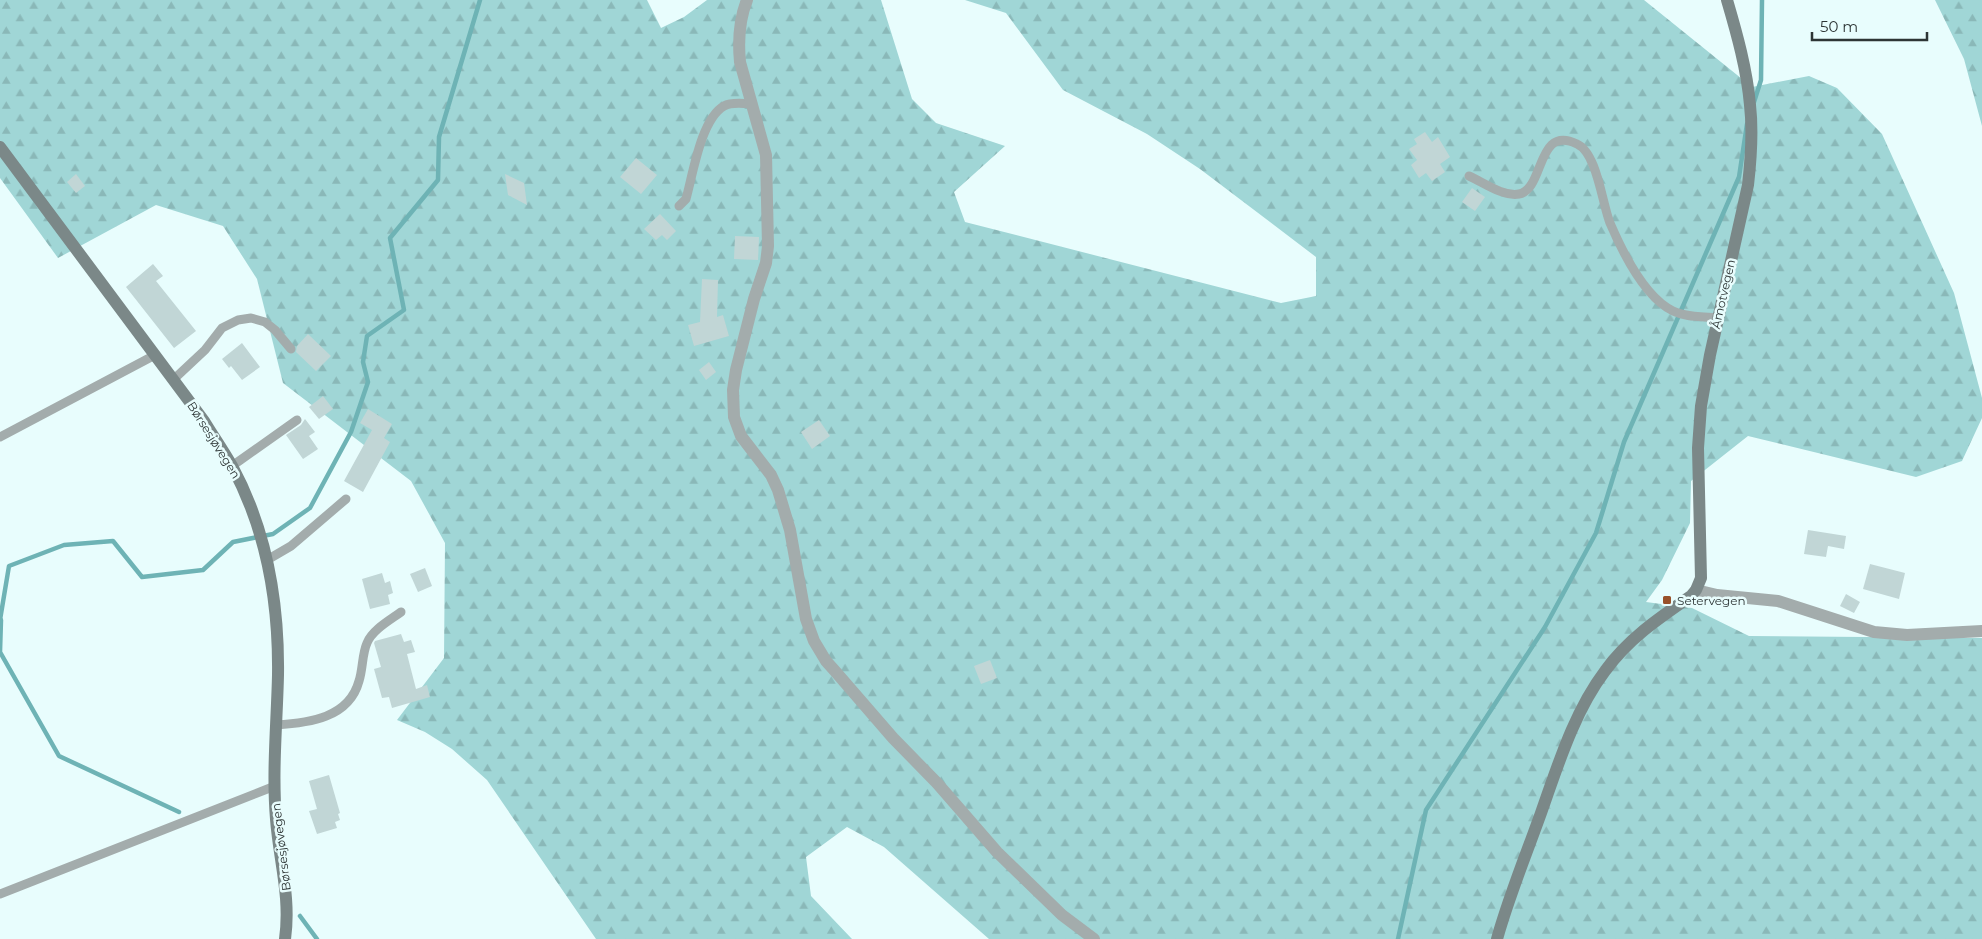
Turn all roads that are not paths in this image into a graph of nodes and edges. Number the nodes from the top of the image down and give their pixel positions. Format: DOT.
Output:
graph roads {
  1 [pos="747,0"];
  2 [pos="1727,0"];
  3 [pos="751,104"];
  4 [pos="0,147"];
  5 [pos="1469,176"];
  6 [pos="679,206"];
  7 [pos="1718,318"];
  8 [pos="291,349"];
  9 [pos="155,355"];
  10 [pos="174,379"];
  11 [pos="297,420"];
  12 [pos="0,437"];
  13 [pos="232,466"];
  14 [pos="346,499"];
  15 [pos="267,560"];
  16 [pos="1696,590"];
  17 [pos="401,612"];
  18 [pos="1982,631"];
  19 [pos="276,725"];
  20 [pos="275,786"];
  21 [pos="0,894"];
  22 [pos="285,939"];
  23 [pos="1094,939"];
  24 [pos="1497,939"];
  1 -- 3 [label="street"];
  2 -- 7 [label="main road, Åmotvegen"];
  3 -- 6 [label="lane"];
  3 -- 23 [label="street"];
  4 -- 9 [label="main road, Børsesjøvegen"];
  5 -- 7 [label="lane"];
  7 -- 16 [label="main road, Åmotvegen"];
  8 -- 10 [label="lane"];
  9 -- 10 [label="main road, Børsesjøvegen"];
  9 -- 12 [label="lane"];
  10 -- 13 [label="main road, Børsesjøvegen"];
  11 -- 13 [label="lane"];
  13 -- 15 [label="main road, Børsesjøvegen"];
  14 -- 15 [label="lane"];
  15 -- 19 [label="main road, Børsesjøvegen"];
  16 -- 18 [label="street"];
  16 -- 24 [label="main road"];
  17 -- 19 [label="lane"];
  19 -- 20 [label="main road, Børsesjøvegen"];
  20 -- 21 [label="lane"];
  20 -- 22 [label="main road, Børsesjøvegen"];
}
